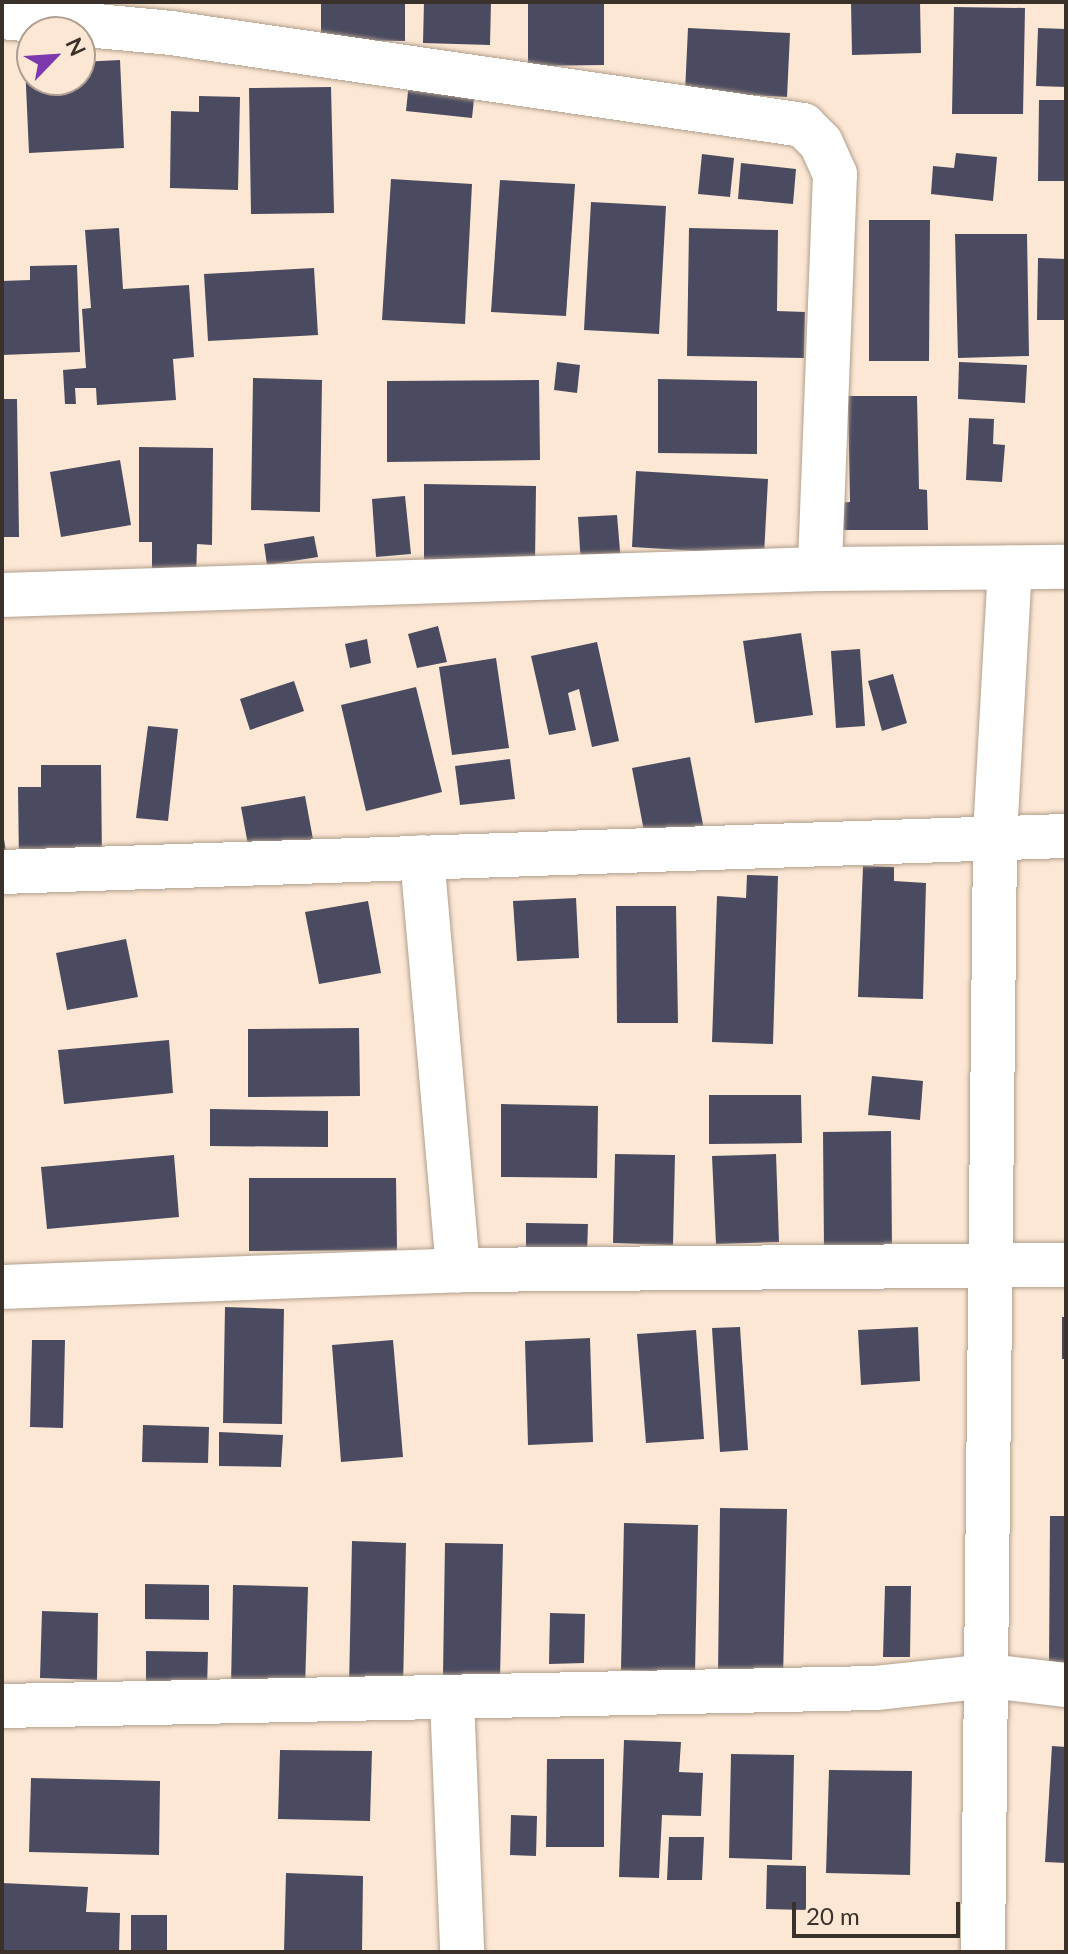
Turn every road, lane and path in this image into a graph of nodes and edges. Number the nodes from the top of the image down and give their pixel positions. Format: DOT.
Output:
graph roads {
  1 [pos="2,17"];
  2 [pos="1010,567"];
  3 [pos="1066,567"];
  4 [pos="820,569"];
  5 [pos="2,595"];
  6 [pos="995,835"];
  7 [pos="1066,836"];
  8 [pos="422,857"];
  9 [pos="2,872"];
  10 [pos="1066,1265"];
  11 [pos="458,1270"];
  12 [pos="986,1270"];
  13 [pos="2,1287"];
  14 [pos="989,1676"];
  15 [pos="1066,1685"];
  16 [pos="452,1698"];
  17 [pos="2,1706"];
  18 [pos="462,1952"];
  19 [pos="983,1952"];
  1 -- 4 [label="street"];
  2 -- 3 [label="street"];
  2 -- 4 [label="street"];
  2 -- 6 [label="street"];
  4 -- 5 [label="street"];
  6 -- 7 [label="street"];
  6 -- 8 [label="street"];
  6 -- 12 [label="street"];
  8 -- 9 [label="street"];
  8 -- 11 [label="street"];
  10 -- 12 [label="street"];
  11 -- 12 [label="street"];
  11 -- 13 [label="street"];
  12 -- 14 [label="street"];
  14 -- 15 [label="street"];
  14 -- 16 [label="street"];
  14 -- 19 [label="street"];
  16 -- 17 [label="street"];
  16 -- 18 [label="street"];
}
